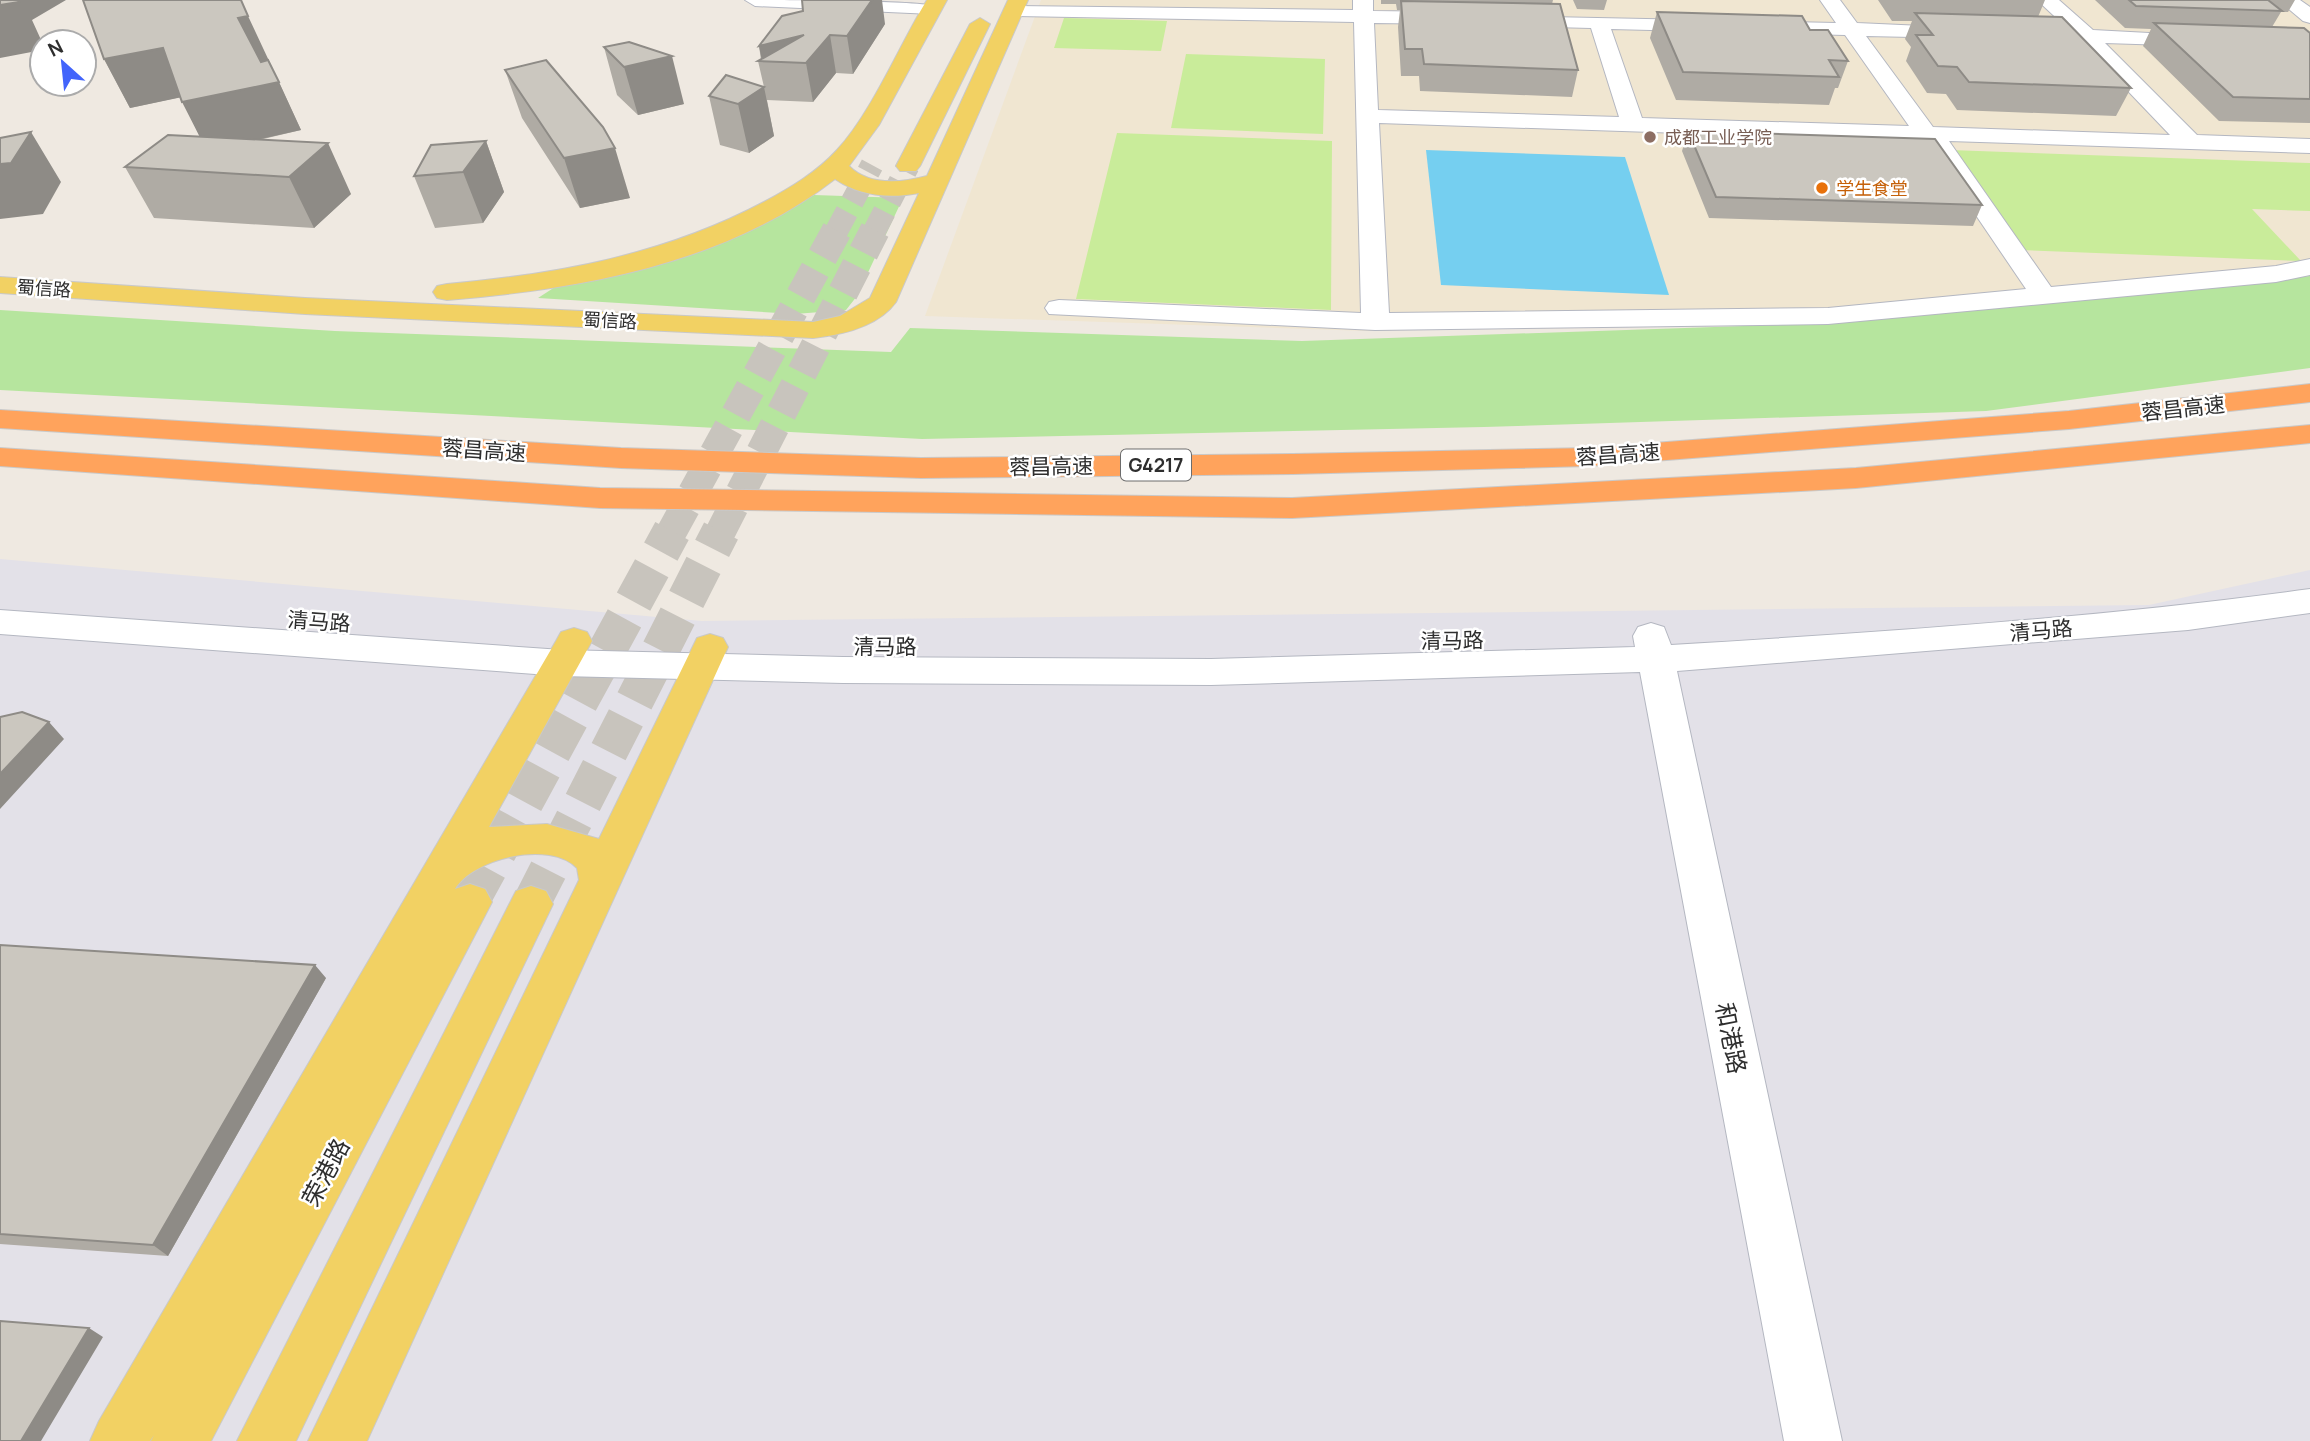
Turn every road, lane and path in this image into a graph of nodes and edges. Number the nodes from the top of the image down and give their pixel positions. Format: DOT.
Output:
graph roads {
  1 [pos="755,0"];
  2 [pos="1830,0"];
  3 [pos="2047,0"];
  4 [pos="2288,0"];
  5 [pos="1008,3"];
  6 [pos="935,4"];
  7 [pos="1363,8"];
  8 [pos="2310,17"];
  9 [pos="1598,22"];
  10 [pos="1850,28"];
  11 [pos="1976,32"];
  12 [pos="2004,33"];
  13 [pos="2087,36"];
  14 [pos="2213,40"];
  15 [pos="1367,116"];
  16 [pos="1633,124"];
  17 [pos="1925,132"];
  18 [pos="2189,141"];
  19 [pos="2310,146"];
  20 [pos="835,165"];
  21 [pos="908,166"];
  22 [pos="936,181"];
  23 [pos="2310,267"];
  24 [pos="0,272"];
  25 [pos="0,285"];
  26 [pos="415,295"];
  27 [pos="2044,296"];
  28 [pos="1059,308"];
  29 [pos="1375,321"];
  30 [pos="746,326"];
  31 [pos="2310,393"];
  32 [pos="0,419"];
  33 [pos="2310,434"];
  34 [pos="0,457"];
  35 [pos="0,597"];
  36 [pos="2310,601"];
  37 [pos="0,622"];
  38 [pos="1653,648"];
  39 [pos="568,652"];
  40 [pos="705,657"];
  41 [pos="600,881"];
  42 [pos="459,883"];
  43 [pos="531,904"];
  44 [pos="119,1441"];
  45 [pos="180,1441"];
  46 [pos="266,1441"];
  47 [pos="337,1441"];
  48 [pos="1813,1441"];
  1 -- 6 [label="street"];
  2 -- 10 [label="street"];
  3 -- 13 [label="street"];
  4 -- 8 [label="street"];
  5 -- 7 [label="street"];
  5 -- 21 [label="main road"];
  5 -- 22 [label="main road, 蜀信路"];
  6 -- 20 [label="main road, 蜀信路"];
  7 -- 9 [label="street"];
  7 -- 15 [label="street"];
  9 -- 10 [label="street"];
  9 -- 16 [label="street"];
  10 -- 11 [label="street"];
  10 -- 17 [label="street"];
  12 -- 13 [label="street"];
  13 -- 14 [label="street"];
  13 -- 18 [label="street"];
  15 -- 16 [label="street"];
  15 -- 29 [label="street"];
  16 -- 17 [label="street"];
  17 -- 18 [label="street"];
  17 -- 27 [label="street"];
  18 -- 19 [label="street"];
  20 -- 22 [label="main road"];
  20 -- 26 [label="main road, 蜀信路"];
  22 -- 30 [label="main road, 蜀信路"];
  23 -- 27 [label="street"];
  24 -- 26 [label="main road, 蜀信路"];
  25 -- 30 [label="main road, 蜀信路"];
  26 -- 30 [label="main road"];
  27 -- 29 [label="street"];
  28 -- 29 [label="street"];
  31 -- 32 [label="highway, 蓉昌高速 / G4217"];
  33 -- 34 [label="highway, 蓉昌高速 / G4217"];
  35 -- 39 [label="street, 清马路"];
  36 -- 38 [label="street, 清马路"];
  37 -- 39 [label="street, 清马路"];
  38 -- 40 [label="street, 清马路"];
  38 -- 48 [label="street, 和港路"];
  39 -- 40 [label="street, 清马路"];
  39 -- 42 [label="main road"];
  40 -- 41 [label="main road"];
  41 -- 42 [label="main road"];
  41 -- 47 [label="main road"];
  42 -- 44 [label="main road"];
  42 -- 45 [label="main road, 荣港路"];
  43 -- 46 [label="main road"];
}
